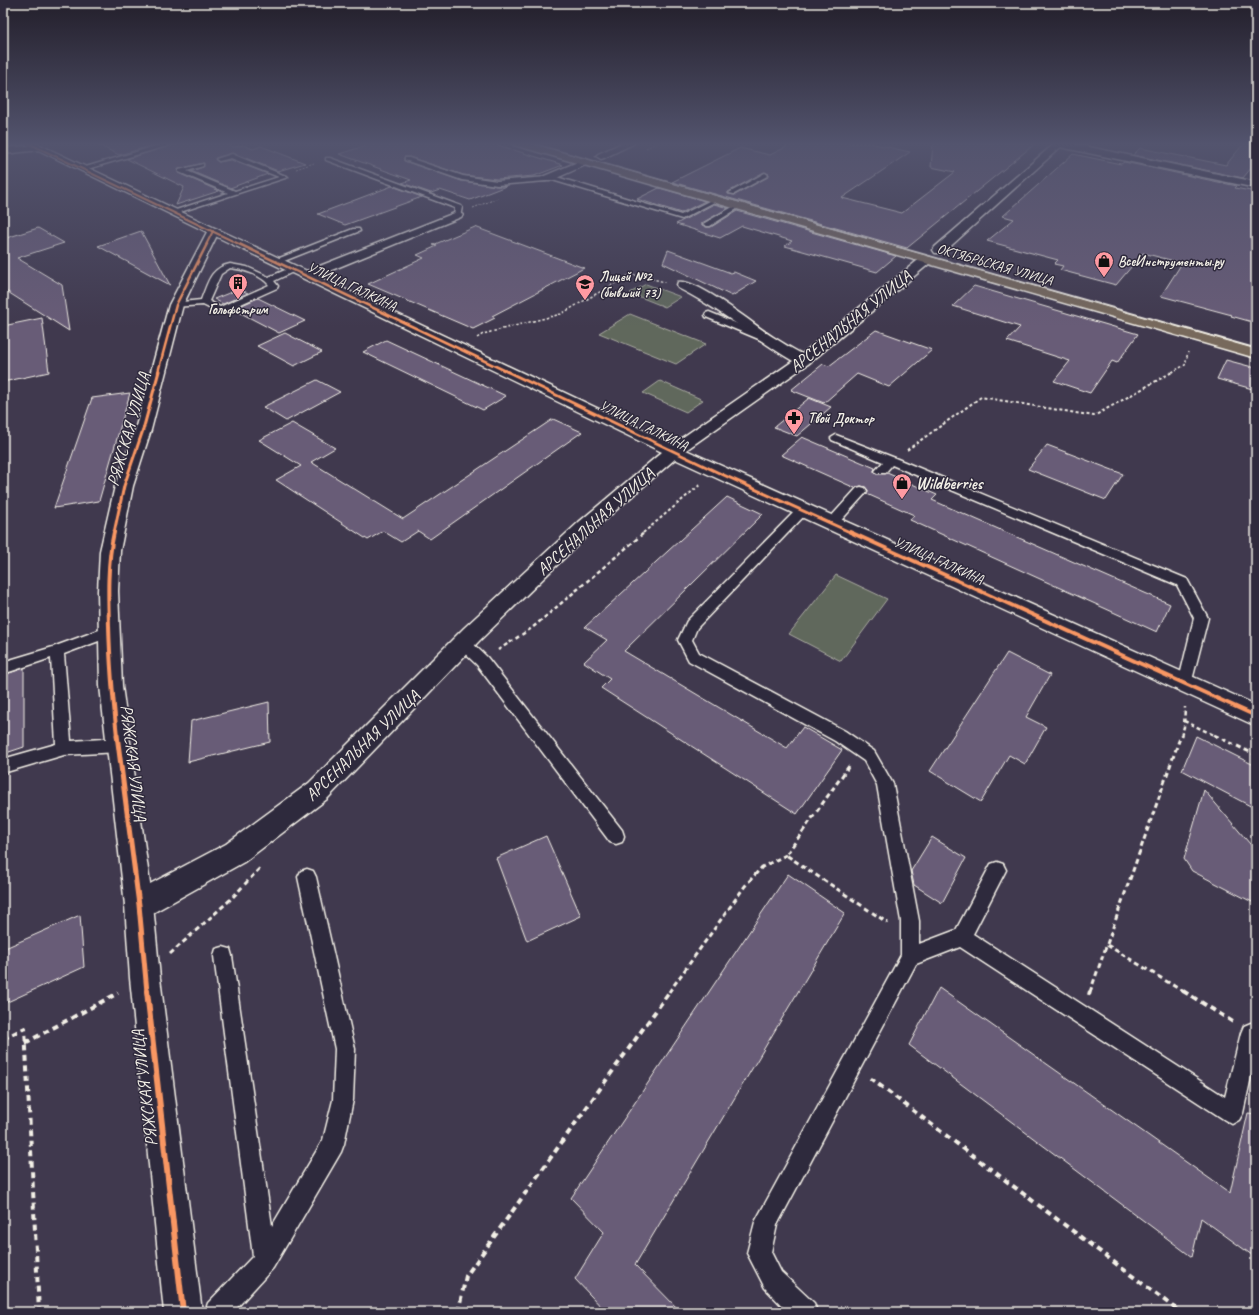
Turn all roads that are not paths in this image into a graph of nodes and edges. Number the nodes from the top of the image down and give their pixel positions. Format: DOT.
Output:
graph roads {
  1 [pos="158,204"];
  2 [pos="198,204"];
  3 [pos="453,204"];
  4 [pos="639,204"];
  5 [pos="707,204"];
  6 [pos="732,204"];
  7 [pos="775,204"];
  8 [pos="990,204"];
  9 [pos="738,206"];
  10 [pos="174,212"];
  11 [pos="457,214"];
  12 [pos="834,221"];
  13 [pos="707,224"];
  14 [pos="213,231"];
  15 [pos="356,231"];
  16 [pos="938,250"];
  17 [pos="926,253"];
  18 [pos="953,254"];
  19 [pos="276,261"];
  20 [pos="300,273"];
  21 [pos="269,280"];
  22 [pos="683,285"];
  23 [pos="204,302"];
  24 [pos="176,305"];
  25 [pos="709,315"];
  26 [pos="768,340"];
  27 [pos="1256,354"];
  28 [pos="803,361"];
  29 [pos="836,438"];
  30 [pos="674,451"];
  31 [pos="891,460"];
  32 [pos="881,471"];
  33 [pos="861,491"];
  34 [pos="803,510"];
  35 [pos="832,523"];
  36 [pos="110,631"];
  37 [pos="464,643"];
  38 [pos="57,651"];
  39 [pos="3,668"];
  40 [pos="1185,684"];
  41 [pos="1256,716"];
  42 [pos="119,745"];
  43 [pos="64,748"];
  44 [pos="3,766"];
  45 [pos="616,836"];
  46 [pos="997,870"];
  47 [pos="308,877"];
  48 [pos="139,905"];
  49 [pos="962,937"];
  50 [pos="224,956"];
  51 [pos="910,957"];
  52 [pos="1251,1033"];
  53 [pos="265,1260"];
  54 [pos="183,1312"];
  55 [pos="217,1312"];
  56 [pos="805,1312"];
  1 -- 10 [label="street, УЛИЦА ГАЛКИНА"];
  2 -- 10 [label="lane"];
  3 -- 11 [label="lane"];
  4 -- 5 [label="lane"];
  6 -- 9 [label="main road, ОКТЯБРЬСКАЯ УЛИЦА"];
  7 -- 12 [label="main road"];
  8 -- 16 [label="street, АРСЕНАЛЬНАЯ УЛИЦА"];
  9 -- 13 [label="lane"];
  9 -- 17 [label="main road, ОКТЯБРЬСКАЯ УЛИЦА"];
  10 -- 14 [label="street, УЛИЦА ГАЛКИНА"];
  11 -- 20 [label="street"];
  14 -- 19 [label="street, УЛИЦА ГАЛКИНА"];
  14 -- 24 [label="street, РЯЖСКАЯ УЛИЦА"];
  15 -- 19 [label="lane"];
  16 -- 17 [label="main road, АРСЕНАЛЬНАЯ УЛИЦА"];
  16 -- 18 [label="main road, ОКТЯБРЬСКАЯ УЛИЦА"];
  17 -- 27 [label="main road, ОКТЯБРЬСКАЯ УЛИЦА"];
  17 -- 28 [label="street, АРСЕНАЛЬНАЯ УЛИЦА"];
  19 -- 20 [label="street, УЛИЦА ГАЛКИНА"];
  20 -- 21 [label="lane"];
  20 -- 30 [label="street, УЛИЦА ГАЛКИНА"];
  21 -- 23 [label="lane"];
  21 -- 23 [label="lane"];
  22 -- 26 [label="street"];
  23 -- 24 [label="lane"];
  24 -- 36 [label="street, РЯЖСКАЯ УЛИЦА"];
  25 -- 26 [label="lane"];
  26 -- 28 [label="street"];
  28 -- 30 [label="street, АРСЕНАЛЬНАЯ УЛИЦА"];
  29 -- 31 [label="lane"];
  30 -- 34 [label="street, УЛИЦА ГАЛКИНА"];
  30 -- 37 [label="street, АРСЕНАЛЬНАЯ УЛИЦА"];
  31 -- 32 [label="lane"];
  31 -- 40 [label="lane"];
  33 -- 35 [label="lane"];
  34 -- 35 [label="street, УЛИЦА ГАЛКИНА"];
  34 -- 51 [label="lane"];
  35 -- 40 [label="street, УЛИЦА ГАЛКИНА"];
  36 -- 38 [label="lane"];
  36 -- 42 [label="street, РЯЖСКАЯ УЛИЦА"];
  37 -- 45 [label="lane"];
  37 -- 48 [label="street, АРСЕНАЛЬНАЯ УЛИЦА"];
  38 -- 39 [label="lane"];
  38 -- 43 [label="lane"];
  40 -- 41 [label="street, УЛИЦА ГАЛКИНА"];
  42 -- 43 [label="lane"];
  42 -- 48 [label="street, РЯЖСКАЯ УЛИЦА"];
  43 -- 44 [label="lane"];
  46 -- 49 [label="lane"];
  47 -- 53 [label="lane"];
  48 -- 54 [label="street, РЯЖСКАЯ УЛИЦА"];
  49 -- 51 [label="lane"];
  49 -- 52 [label="lane"];
  50 -- 53 [label="lane"];
  51 -- 56 [label="lane"];
  53 -- 55 [label="lane"];
}
